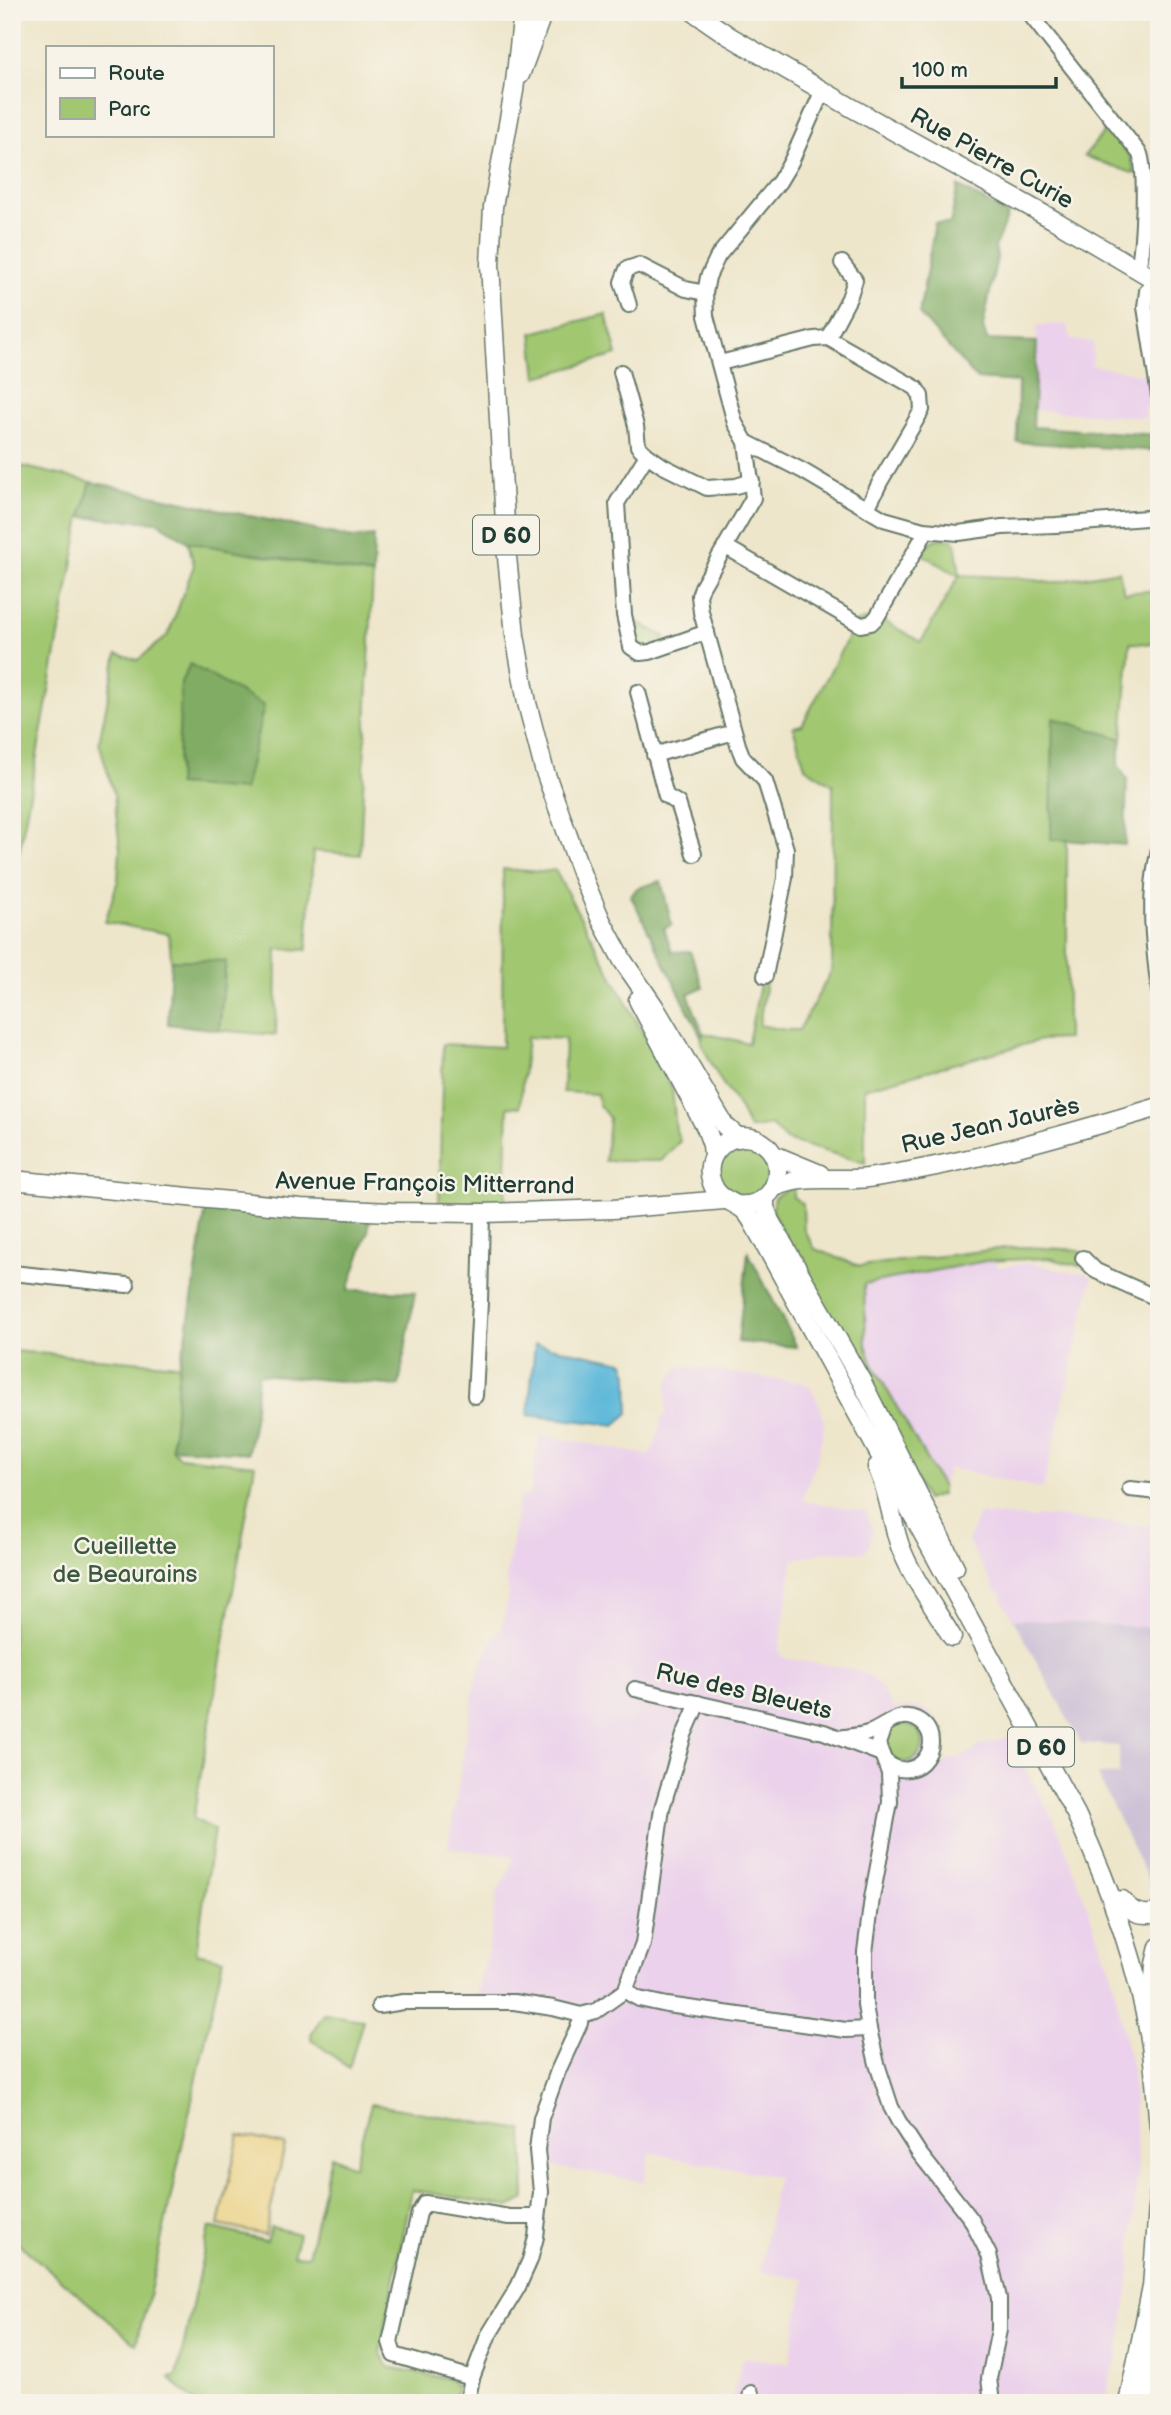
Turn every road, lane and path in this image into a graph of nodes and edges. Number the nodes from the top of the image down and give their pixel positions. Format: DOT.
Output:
graph roads {
  1 [pos="523,12"];
  2 [pos="543,12"];
  3 [pos="694,12"];
  4 [pos="1028,12"];
  5 [pos="823,90"];
  6 [pos="514,91"];
  7 [pos="842,263"];
  8 [pos="1138,270"];
  9 [pos="1156,281"];
  10 [pos="705,293"];
  11 [pos="629,305"];
  12 [pos="828,338"];
  13 [pos="720,363"];
  14 [pos="621,372"];
  15 [pos="1159,397"];
  16 [pos="746,442"];
  17 [pos="647,455"];
  18 [pos="752,481"];
  19 [pos="867,509"];
  20 [pos="1159,517"];
  21 [pos="923,530"];
  22 [pos="726,547"];
  23 [pos="707,632"];
  24 [pos="638,692"];
  25 [pos="736,739"];
  26 [pos="654,755"];
  27 [pos="1159,849"];
  28 [pos="694,854"];
  29 [pos="623,961"];
  30 [pos="765,976"];
  31 [pos="1159,991"];
  32 [pos="1159,1107"];
  33 [pos="738,1138"];
  34 [pos="774,1155"];
  35 [pos="713,1156"];
  36 [pos="709,1176"];
  37 [pos="830,1178"];
  38 [pos="12,1180"];
  39 [pos="769,1193"];
  40 [pos="730,1202"];
  41 [pos="671,1203"];
  42 [pos="482,1213"];
  43 [pos="1083,1258"];
  44 [pos="12,1273"];
  45 [pos="127,1285"];
  46 [pos="1159,1299"];
  47 [pos="475,1396"];
  48 [pos="847,1396"];
  49 [pos="1130,1489"];
  50 [pos="1159,1492"];
  51 [pos="952,1637"];
  52 [pos="635,1689"];
  53 [pos="698,1703"];
  54 [pos="884,1726"];
  55 [pos="843,1738"];
  56 [pos="882,1757"];
  57 [pos="911,1769"];
  58 [pos="890,1802"];
  59 [pos="1122,1900"];
  60 [pos="1159,1913"];
  61 [pos="1159,1947"];
  62 [pos="626,1992"];
  63 [pos="379,2006"];
  64 [pos="1152,2009"];
  65 [pos="581,2015"];
  66 [pos="869,2029"];
  67 [pos="1159,2045"];
  68 [pos="1159,2126"];
  69 [pos="1159,2193"];
  70 [pos="538,2217"];
  71 [pos="1159,2310"];
  72 [pos="472,2378"];
  73 [pos="467,2403"];
  74 [pos="992,2403"];
  75 [pos="1128,2403"];
  76 [pos="1145,2403"];
  1 -- 6 [label="main road, D 60"];
  2 -- 6 [label="main road, D 60"];
  3 -- 5 [label="main road, Rue Pierre Curie"];
  4 -- 8 [label="street"];
  5 -- 8 [label="main road, Rue Pierre Curie"];
  5 -- 10 [label="street"];
  6 -- 29 [label="main road, D 60"];
  7 -- 12 [label="street"];
  8 -- 9 [label="main road, Rue Pierre Curie"];
  9 -- 15 [label="street"];
  10 -- 11 [label="street"];
  10 -- 13 [label="street"];
  12 -- 13 [label="street"];
  12 -- 19 [label="street"];
  13 -- 16 [label="street"];
  14 -- 17 [label="street"];
  16 -- 18 [label="street"];
  16 -- 19 [label="street"];
  17 -- 18 [label="street"];
  17 -- 23 [label="street"];
  18 -- 22 [label="street"];
  19 -- 21 [label="street"];
  20 -- 21 [label="street"];
  21 -- 22 [label="street"];
  22 -- 23 [label="street"];
  23 -- 25 [label="street"];
  24 -- 26 [label="street"];
  25 -- 26 [label="street"];
  25 -- 30 [label="street"];
  26 -- 28 [label="street"];
  27 -- 31 [label="street"];
  29 -- 33 [label="main road, D 60"];
  29 -- 35 [label="main road, D 60"];
  32 -- 37 [label="main road, Rue Jean Jaurès"];
  33 -- 34 [label="main road"];
  33 -- 35 [label="main road"];
  34 -- 37 [label="main road"];
  34 -- 39 [label="main road"];
  35 -- 36 [label="main road"];
  36 -- 40 [label="main road"];
  36 -- 41 [label="main road"];
  37 -- 39 [label="main road"];
  38 -- 42 [label="main road, Avenue François Mitterrand"];
  39 -- 40 [label="main road"];
  39 -- 59 [label="main road, D 60"];
  40 -- 41 [label="main road, Avenue François Mitterrand"];
  40 -- 48 [label="main road, D 60"];
  41 -- 42 [label="main road, Avenue François Mitterrand"];
  42 -- 47 [label="street"];
  43 -- 46 [label="street"];
  44 -- 45 [label="street"];
  48 -- 51 [label="main road"];
  48 -- 68 [label="main road, D 60"];
  49 -- 50 [label="street"];
  52 -- 53 [label="street, Rue des Bleuets"];
  53 -- 55 [label="street, Rue des Bleuets"];
  53 -- 62 [label="street"];
  54 -- 55 [label="street"];
  54 -- 56 [label="street"];
  54 -- 57 [label="street"];
  55 -- 56 [label="street, Rue des Bleuets"];
  56 -- 57 [label="street"];
  56 -- 58 [label="street"];
  57 -- 58 [label="street"];
  58 -- 66 [label="street"];
  59 -- 60 [label="main road"];
  59 -- 64 [label="main road, D 60"];
  61 -- 64 [label="main road"];
  62 -- 65 [label="street"];
  62 -- 66 [label="street"];
  63 -- 65 [label="street"];
  64 -- 67 [label="main road, D 60"];
  65 -- 70 [label="street"];
  66 -- 74 [label="street"];
  69 -- 75 [label="main road"];
  70 -- 72 [label="street"];
  70 -- 72 [label="street"];
  71 -- 76 [label="main road"];
  72 -- 73 [label="street"];
}
